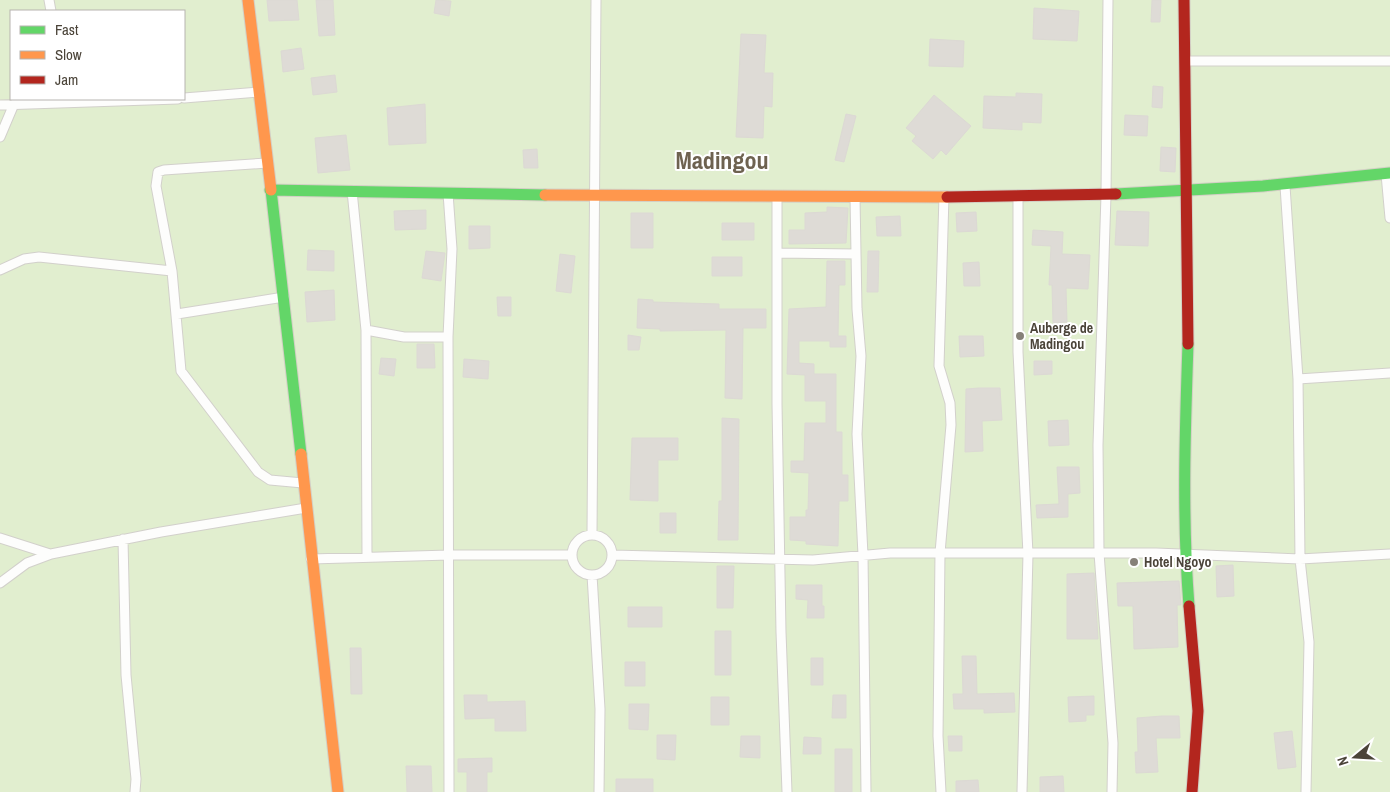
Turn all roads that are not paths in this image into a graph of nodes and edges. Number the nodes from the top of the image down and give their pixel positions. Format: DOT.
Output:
graph roads {
  1 [pos="248,0"];
  2 [pos="596,0"];
  3 [pos="1108,0"];
  4 [pos="1184,0"];
  5 [pos="1185,61"];
  6 [pos="1390,61"];
  7 [pos="260,92"];
  8 [pos="185,98"];
  9 [pos="121,100"];
  10 [pos="64,101"];
  11 [pos="14,104"];
  12 [pos="0,105"];
  13 [pos="0,137"];
  14 [pos="267,163"];
  15 [pos="1388,174"];
  16 [pos="1284,186"];
  17 [pos="270,190"];
  18 [pos="352,191"];
  19 [pos="1188,192"];
  20 [pos="448,193"];
  21 [pos="594,194"];
  22 [pos="1018,195"];
  23 [pos="1106,195"];
  24 [pos="944,196"];
  25 [pos="777,197"];
  26 [pos="855,197"];
  27 [pos="1390,218"];
  28 [pos="777,253"];
  29 [pos="856,254"];
  30 [pos="0,270"];
  31 [pos="172,271"];
  32 [pos="284,297"];
  33 [pos="177,314"];
  34 [pos="366,330"];
  35 [pos="448,337"];
  36 [pos="1390,373"];
  37 [pos="1298,379"];
  38 [pos="303,483"];
  39 [pos="306,508"];
  40 [pos="592,534"];
  41 [pos="0,538"];
  42 [pos="123,539"];
  43 [pos="940,553"];
  44 [pos="1099,553"];
  45 [pos="50,554"];
  46 [pos="1028,554"];
  47 [pos="1185,554"];
  48 [pos="1390,554"];
  49 [pos="449,555"];
  50 [pos="572,555"];
  51 [pos="612,555"];
  52 [pos="863,556"];
  53 [pos="367,557"];
  54 [pos="311,559"];
  55 [pos="780,559"];
  56 [pos="1300,559"];
  57 [pos="592,575"];
  58 [pos="0,583"];
  59 [pos="135,792"];
  60 [pos="338,792"];
  61 [pos="449,792"];
  62 [pos="599,792"];
  63 [pos="787,792"];
  64 [pos="866,792"];
  65 [pos="942,792"];
  66 [pos="1022,792"];
  67 [pos="1112,792"];
  68 [pos="1192,792"];
  69 [pos="1306,792"];
  1 -- 7 [label="street"];
  2 -- 21 [label="street"];
  3 -- 23 [label="street"];
  4 -- 5 [label="street"];
  5 -- 6 [label="street"];
  5 -- 19 [label="street"];
  7 -- 8 [label="street"];
  7 -- 14 [label="street"];
  9 -- 10 [label="street"];
  10 -- 11 [label="street"];
  11 -- 12 [label="street"];
  11 -- 13 [label="street"];
  14 -- 17 [label="street"];
  14 -- 31 [label="street"];
  15 -- 16 [label="street"];
  15 -- 27 [label="street"];
  16 -- 19 [label="street"];
  16 -- 37 [label="street"];
  17 -- 18 [label="street"];
  17 -- 32 [label="street"];
  18 -- 20 [label="street"];
  18 -- 34 [label="street"];
  19 -- 23 [label="street"];
  19 -- 47 [label="street"];
  20 -- 21 [label="street"];
  20 -- 35 [label="street"];
  21 -- 25 [label="street"];
  21 -- 40 [label="street"];
  22 -- 23 [label="street"];
  22 -- 24 [label="street"];
  22 -- 46 [label="street"];
  23 -- 44 [label="street"];
  24 -- 26 [label="street"];
  24 -- 43 [label="street"];
  25 -- 26 [label="street"];
  25 -- 28 [label="street"];
  26 -- 29 [label="street"];
  28 -- 29 [label="street"];
  28 -- 55 [label="street"];
  29 -- 52 [label="street"];
  30 -- 31 [label="street"];
  31 -- 33 [label="street"];
  32 -- 33 [label="street"];
  32 -- 38 [label="street"];
  33 -- 38 [label="street"];
  34 -- 35 [label="street"];
  34 -- 53 [label="street"];
  35 -- 49 [label="street"];
  36 -- 37 [label="street"];
  37 -- 56 [label="street"];
  38 -- 39 [label="street"];
  39 -- 42 [label="street"];
  39 -- 54 [label="street"];
  40 -- 50 [label="street"];
  40 -- 51 [label="street"];
  41 -- 45 [label="street"];
  42 -- 45 [label="street"];
  42 -- 59 [label="street"];
  43 -- 46 [label="street"];
  43 -- 52 [label="street"];
  43 -- 65 [label="street"];
  44 -- 46 [label="street"];
  44 -- 47 [label="street"];
  44 -- 67 [label="street"];
  45 -- 58 [label="street"];
  46 -- 66 [label="street"];
  47 -- 56 [label="street"];
  47 -- 68 [label="street"];
  48 -- 56 [label="street"];
  49 -- 50 [label="street"];
  49 -- 53 [label="street"];
  49 -- 61 [label="street"];
  50 -- 57 [label="street"];
  51 -- 55 [label="street"];
  51 -- 57 [label="street"];
  52 -- 55 [label="street"];
  52 -- 64 [label="street"];
  53 -- 54 [label="street"];
  54 -- 60 [label="street"];
  55 -- 63 [label="street"];
  56 -- 69 [label="street"];
  57 -- 62 [label="street"];
}
